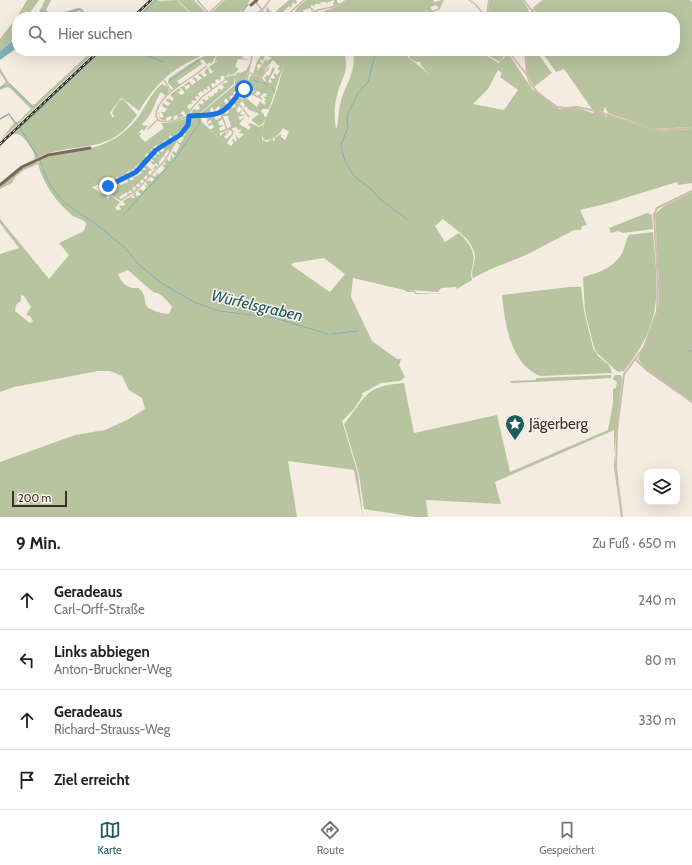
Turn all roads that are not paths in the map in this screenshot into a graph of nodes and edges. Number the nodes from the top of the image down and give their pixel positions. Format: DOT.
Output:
graph roads {
  1 [pos="196,0"];
  2 [pos="223,0"];
  3 [pos="255,0"];
  4 [pos="270,0"];
  5 [pos="304,0"];
  6 [pos="346,0"];
  7 [pos="443,0"];
  8 [pos="469,0"];
  9 [pos="489,0"];
  10 [pos="524,0"];
  11 [pos="544,0"];
  12 [pos="251,5"];
  13 [pos="262,10"];
  14 [pos="532,11"];
  15 [pos="208,12"];
  16 [pos="210,12"];
  17 [pos="259,12"];
  18 [pos="291,12"];
  19 [pos="312,12"];
  20 [pos="431,12"];
  21 [pos="482,12"];
  22 [pos="487,12"];
  23 [pos="252,56"];
  24 [pos="512,56"];
  25 [pos="525,56"];
  26 [pos="266,60"];
  27 [pos="206,66"];
  28 [pos="262,66"];
  29 [pos="269,67"];
  30 [pos="259,70"];
  31 [pos="268,70"];
  32 [pos="250,73"];
  33 [pos="527,75"];
  34 [pos="164,80"];
  35 [pos="224,80"];
  36 [pos="242,88"];
  37 [pos="171,91"];
  38 [pos="235,99"];
  39 [pos="262,99"];
  40 [pos="221,112"];
  41 [pos="189,116"];
  42 [pos="249,117"];
  43 [pos="158,119"];
  44 [pos="692,128"];
  45 [pos="148,129"];
  46 [pos="228,133"];
  47 [pos="180,135"];
  48 [pos="90,148"];
  49 [pos="0,186"];
  50 [pos="692,191"];
  51 [pos="635,359"];
  52 [pos="692,402"];
  53 [pos="622,517"];
  1 -- 15 [label="street"];
  2 -- 16 [label="street"];
  3 -- 12 [label="main road"];
  3 -- 13 [label="street"];
  4 -- 13 [label="street"];
  5 -- 18 [label="street"];
  6 -- 19 [label="street"];
  7 -- 20 [label="street"];
  8 -- 21 [label="street"];
  9 -- 22 [label="street"];
  10 -- 14 [label="street"];
  11 -- 14 [label="street"];
  13 -- 17 [label="street"];
  23 -- 32 [label="street"];
  24 -- 33 [label="street"];
  25 -- 33 [label="street"];
  26 -- 28 [label="street"];
  27 -- 37 [label="street"];
  28 -- 30 [label="street"];
  28 -- 31 [label="street"];
  29 -- 31 [label="street"];
  31 -- 32 [label="street"];
  32 -- 36 [label="street"];
  33 -- 44 [label="street"];
  34 -- 37 [label="street"];
  35 -- 41 [label="street"];
  36 -- 38 [label="street"];
  36 -- 39 [label="street"];
  37 -- 43 [label="street"];
  38 -- 40 [label="street"];
  38 -- 42 [label="street"];
  40 -- 41 [label="street"];
  40 -- 46 [label="street"];
  41 -- 43 [label="street"];
  41 -- 47 [label="street"];
  43 -- 45 [label="street"];
  47 -- 47 [label="street"];
  48 -- 49 [label="main road"];
  50 -- 51 [label="street"];
  51 -- 52 [label="street"];
  51 -- 53 [label="street"];
}
